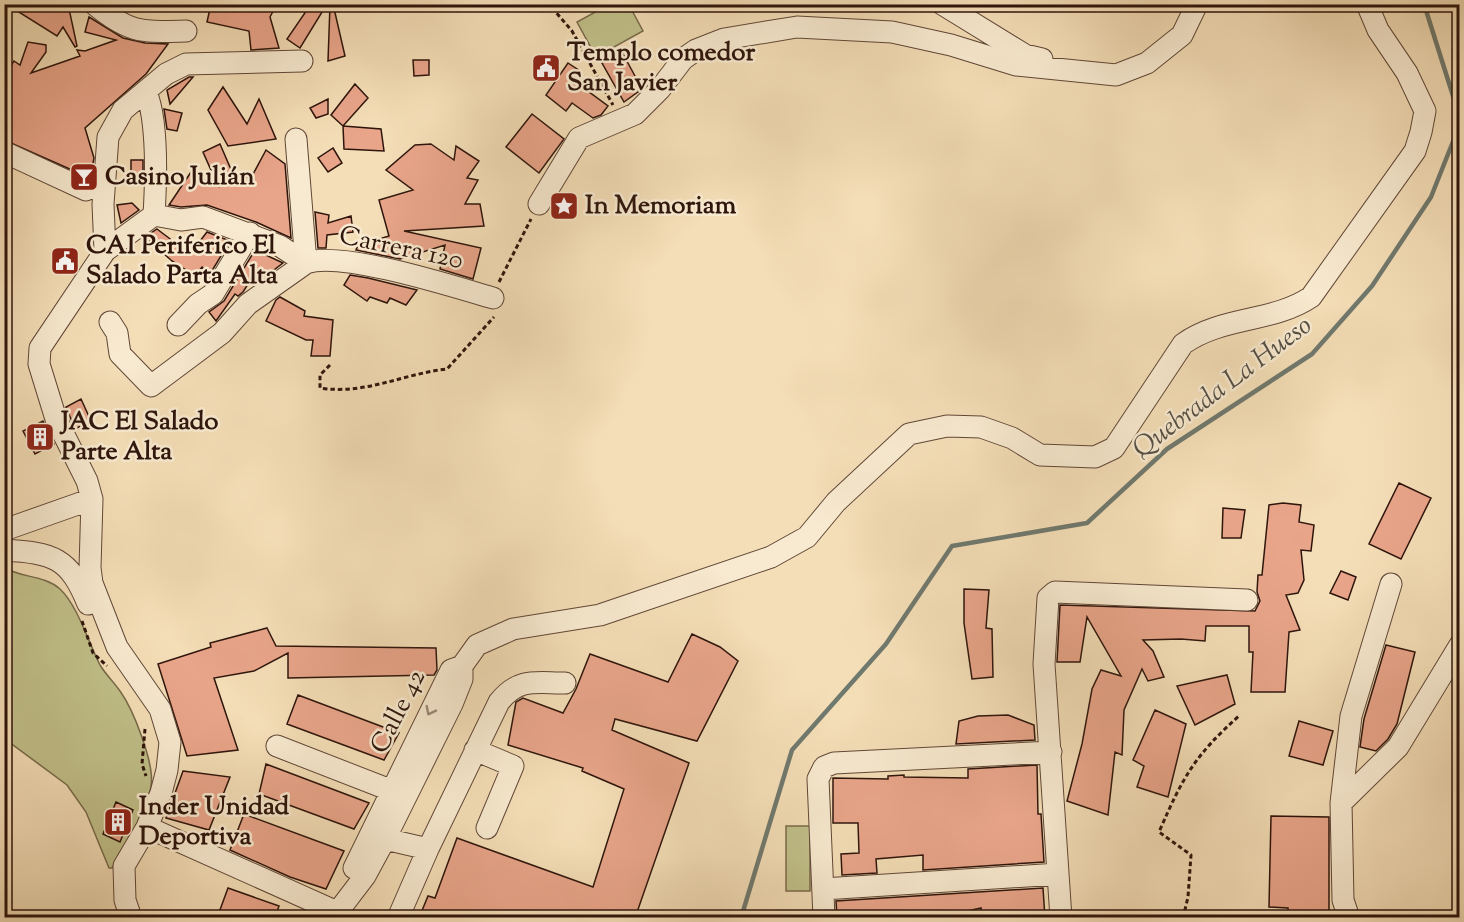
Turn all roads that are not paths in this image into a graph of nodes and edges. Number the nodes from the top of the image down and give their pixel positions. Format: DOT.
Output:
graph roads {
  1 [pos="94,4"];
  2 [pos="942,4"];
  3 [pos="1197,4"];
  4 [pos="1367,4"];
  5 [pos="186,31"];
  6 [pos="302,61"];
  7 [pos="1116,75"];
  8 [pos="146,92"];
  9 [pos="296,139"];
  10 [pos="4,152"];
  11 [pos="86,190"];
  12 [pos="539,204"];
  13 [pos="154,215"];
  14 [pos="250,233"];
  15 [pos="105,251"];
  16 [pos="306,263"];
  17 [pos="493,298"];
  18 [pos="110,322"];
  19 [pos="178,325"];
  20 [pos="90,490"];
  21 [pos="4,530"];
  22 [pos="4,550"];
  23 [pos="1391,584"];
  24 [pos="1247,600"];
  25 [pos="1460,645"];
  26 [pos="121,670"];
  27 [pos="565,683"];
  28 [pos="277,746"];
  29 [pos="475,750"];
  30 [pos="1051,752"];
  31 [pos="398,793"];
  32 [pos="1341,803"];
  33 [pos="147,827"];
  34 [pos="487,828"];
  35 [pos="385,839"];
  36 [pos="428,849"];
  37 [pos="1058,874"];
  38 [pos="823,889"];
  39 [pos="335,915"];
  40 [pos="131,918"];
  41 [pos="398,918"];
  42 [pos="824,918"];
  43 [pos="1061,918"];
  44 [pos="1349,918"];
  1 -- 5 [label="street"];
  2 -- 7 [label="street"];
  3 -- 7 [label="street"];
  4 -- 31 [label="street, Calle 42"];
  6 -- 8 [label="street"];
  7 -- 12 [label="street"];
  8 -- 13 [label="street"];
  8 -- 15 [label="street"];
  9 -- 16 [label="street"];
  10 -- 11 [label="street"];
  13 -- 14 [label="street, Carrera 120"];
  13 -- 15 [label="street"];
  14 -- 16 [label="street, Carrera 120"];
  14 -- 19 [label="street"];
  15 -- 20 [label="street"];
  16 -- 17 [label="street, Carrera 120"];
  16 -- 18 [label="street"];
  20 -- 21 [label="street"];
  20 -- 26 [label="street"];
  22 -- 26 [label="street"];
  23 -- 32 [label="street"];
  24 -- 30 [label="street"];
  25 -- 32 [label="street"];
  26 -- 33 [label="street"];
  27 -- 29 [label="street"];
  28 -- 31 [label="street"];
  29 -- 34 [label="street"];
  29 -- 36 [label="street"];
  30 -- 37 [label="street"];
  30 -- 38 [label="street"];
  31 -- 35 [label="street, Calle 42"];
  31 -- 39 [label="street, Calle 42"];
  32 -- 44 [label="street"];
  33 -- 39 [label="street"];
  33 -- 40 [label="street"];
  35 -- 36 [label="street"];
  35 -- 39 [label="street, Calle 42"];
  36 -- 41 [label="street"];
  37 -- 38 [label="street"];
  37 -- 43 [label="street"];
  38 -- 42 [label="street"];
}
